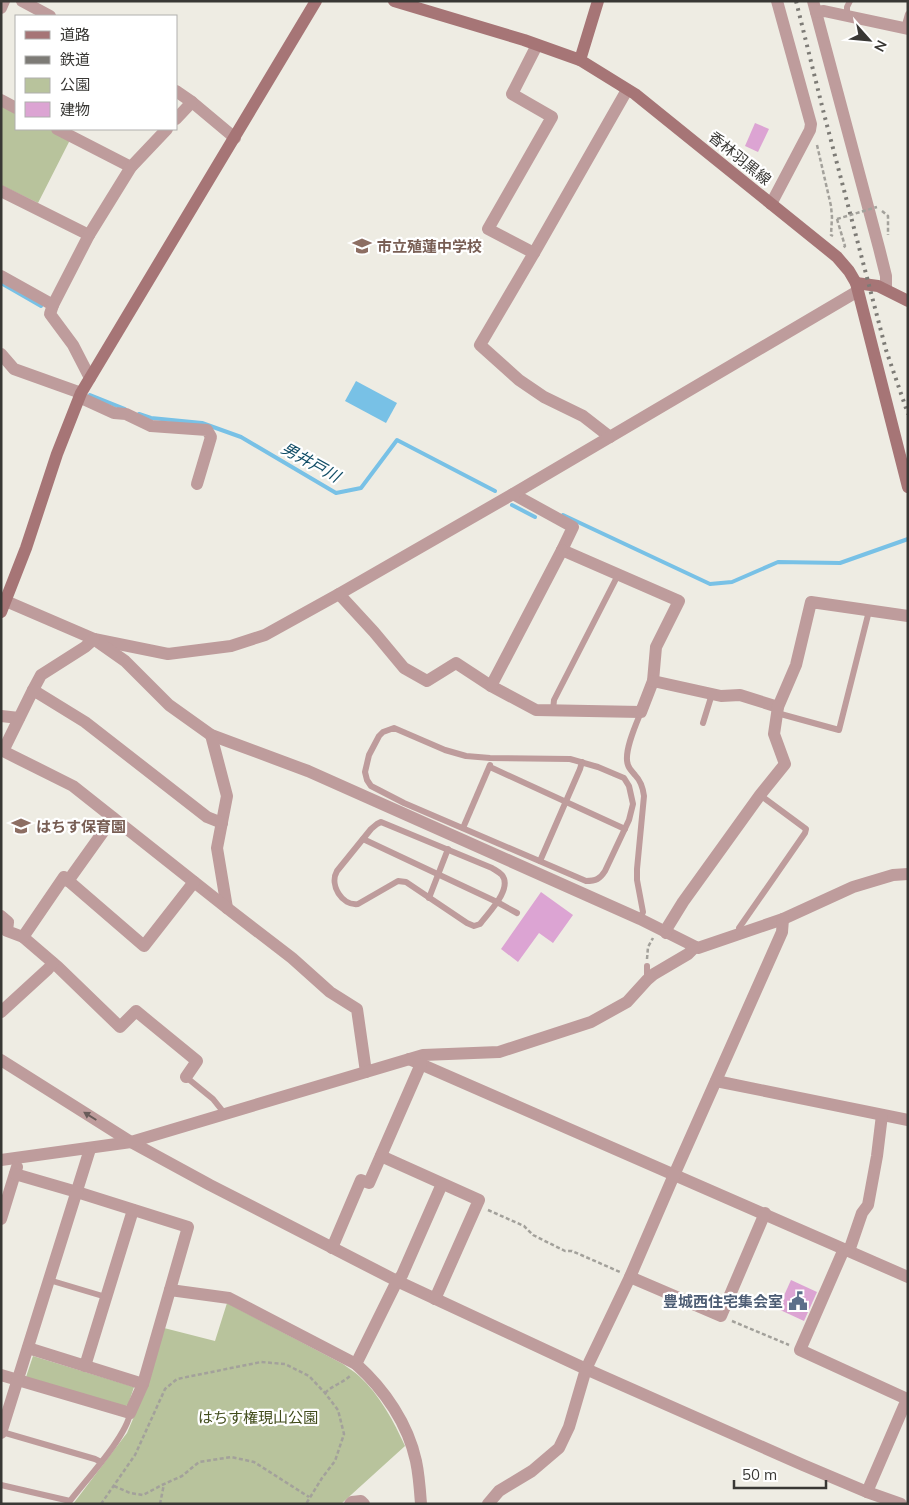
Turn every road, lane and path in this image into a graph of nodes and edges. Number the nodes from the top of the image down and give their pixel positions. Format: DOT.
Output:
graph roads {
  1 [pos="4,1"];
  2 [pos="22,1"];
  3 [pos="316,1"];
  4 [pos="394,1"];
  5 [pos="598,1"];
  6 [pos="777,1"];
  7 [pos="850,1"];
  8 [pos="815,6"];
  9 [pos="1,8"];
  10 [pos="908,14"];
  11 [pos="48,15"];
  12 [pos="846,16"];
  13 [pos="906,28"];
  14 [pos="537,45"];
  15 [pos="580,60"];
  16 [pos="627,90"];
  17 [pos="178,92"];
  18 [pos="1,100"];
  19 [pos="192,102"];
  20 [pos="15,107"];
  21 [pos="178,117"];
  22 [pos="59,130"];
  23 [pos="166,130"];
  24 [pos="235,138"];
  25 [pos="817,145"];
  26 [pos="131,167"];
  27 [pos="1,191"];
  28 [pos="771,204"];
  29 [pos="889,226"];
  30 [pos="89,235"];
  31 [pos="836,240"];
  32 [pos="844,243"];
  33 [pos="841,246"];
  34 [pos="841,251"];
  35 [pos="534,253"];
  36 [pos="1,276"];
  37 [pos="857,287"];
  38 [pos="886,289"];
  39 [pos="908,301"];
  40 [pos="53,306"];
  41 [pos="1,354"];
  42 [pos="90,378"];
  43 [pos="80,395"];
  44 [pos="610,437"];
  45 [pos="197,484"];
  46 [pos="908,487"];
  47 [pos="513,494"];
  48 [pos="562,550"];
  49 [pos="618,575"];
  50 [pos="339,594"];
  51 [pos="3,604"];
  52 [pos="869,611"];
  53 [pos="908,616"];
  54 [pos="94,639"];
  55 [pos="653,681"];
  56 [pos="491,686"];
  57 [pos="33,690"];
  58 [pos="712,694"];
  59 [pos="553,710"];
  60 [pos="777,710"];
  61 [pos="642,712"];
  62 [pos="1,716"];
  63 [pos="19,718"];
  64 [pos="703,723"];
  65 [pos="211,735"];
  66 [pos="490,758"];
  67 [pos="582,762"];
  68 [pos="490,768"];
  69 [pos="760,795"];
  70 [pos="565,801"];
  71 [pos="113,818"];
  72 [pos="222,822"];
  73 [pos="463,828"];
  74 [pos="625,829"];
  75 [pos="362,839"];
  76 [pos="448,849"];
  77 [pos="540,861"];
  78 [pos="908,874"];
  79 [pos="438,875"];
  80 [pos="68,881"];
  81 [pos="194,882"];
  82 [pos="429,898"];
  83 [pos="496,902"];
  84 [pos="227,908"];
  85 [pos="517,913"];
  86 [pos="1,916"];
  87 [pos="640,919"];
  88 [pos="783,919"];
  89 [pos="661,933"];
  90 [pos="740,934"];
  91 [pos="22,937"];
  92 [pos="695,947"];
  93 [pos="52,963"];
  94 [pos="647,966"];
  95 [pos="647,980"];
  96 [pos="1,1012"];
  97 [pos="1,1060"];
  98 [pos="415,1062"];
  99 [pos="366,1072"];
  100 [pos="186,1077"];
  101 [pos="716,1081"];
  102 [pos="225,1114"];
  103 [pos="882,1115"];
  104 [pos="908,1120"];
  105 [pos="131,1142"];
  106 [pos="90,1149"];
  107 [pos="381,1156"];
  108 [pos="20,1157"];
  109 [pos="1,1160"];
  110 [pos="15,1174"];
  111 [pos="674,1175"];
  112 [pos="442,1184"];
  113 [pos="77,1192"];
  114 [pos="476,1205"];
  115 [pos="133,1210"];
  116 [pos="765,1213"];
  117 [pos="1,1219"];
  118 [pos="332,1248"];
  119 [pos="847,1250"];
  120 [pos="908,1276"];
  121 [pos="630,1277"];
  122 [pos="49,1280"];
  123 [pos="397,1281"];
  124 [pos="170,1290"];
  125 [pos="106,1297"];
  126 [pos="435,1299"];
  127 [pos="721,1316"];
  128 [pos="28,1348"];
  129 [pos="800,1350"];
  130 [pos="85,1366"];
  131 [pos="357,1366"];
  132 [pos="586,1370"];
  133 [pos="1,1375"];
  134 [pos="18,1380"];
  135 [pos="143,1384"];
  136 [pos="325,1393"];
  137 [pos="130,1414"];
  138 [pos="2,1432"];
  139 [pos="101,1462"];
  140 [pos="164,1484"];
  141 [pos="1,1485"];
  142 [pos="114,1486"];
  143 [pos="867,1492"];
  144 [pos="309,1497"];
  145 [pos="100,1504"];
  146 [pos="160,1504"];
  147 [pos="306,1504"];
  148 [pos="350,1504"];
  149 [pos="364,1504"];
  150 [pos="421,1504"];
  151 [pos="488,1504"];
  152 [pos="901,1504"];
  1 -- 9 [label="street"];
  2 -- 11 [label="street"];
  3 -- 24 [label="street"];
  4 -- 14 [label="street, 香林羽黒線"];
  5 -- 15 [label="street"];
  6 -- 28 [label="street"];
  7 -- 12 [label="lane"];
  8 -- 12 [label="street"];
  8 -- 38 [label="street"];
  10 -- 13 [label="lane"];
  12 -- 13 [label="street"];
  14 -- 15 [label="street, 香林羽黒線"];
  14 -- 35 [label="street"];
  15 -- 16 [label="street, 香林羽黒線"];
  16 -- 28 [label="street, 香林羽黒線"];
  16 -- 35 [label="street"];
  17 -- 19 [label="street"];
  18 -- 20 [label="street"];
  19 -- 21 [label="street"];
  19 -- 24 [label="street"];
  22 -- 26 [label="street"];
  23 -- 26 [label="street"];
  24 -- 42 [label="street"];
  25 -- 31 [label="path"];
  26 -- 30 [label="street"];
  27 -- 30 [label="street"];
  28 -- 37 [label="street, 香林羽黒線"];
  29 -- 32 [label="path, bridge"];
  30 -- 40 [label="street"];
  33 -- 34 [label="path"];
  35 -- 44 [label="street"];
  36 -- 40 [label="street"];
  37 -- 38 [label="street"];
  37 -- 44 [label="street"];
  37 -- 46 [label="street, 香林羽黒線"];
  38 -- 39 [label="street"];
  40 -- 42 [label="street"];
  41 -- 43 [label="street"];
  42 -- 43 [label="street"];
  43 -- 45 [label="street"];
  43 -- 51 [label="street"];
  44 -- 47 [label="street"];
  47 -- 48 [label="street"];
  47 -- 50 [label="street"];
  48 -- 49 [label="street"];
  48 -- 56 [label="street"];
  49 -- 55 [label="street"];
  49 -- 59 [label="lane"];
  50 -- 54 [label="street"];
  50 -- 56 [label="street"];
  51 -- 54 [label="street"];
  52 -- 53 [label="street"];
  52 -- 60 [label="street"];
  52 -- 60 [label="lane"];
  54 -- 57 [label="street"];
  54 -- 65 [label="street"];
  55 -- 58 [label="street"];
  55 -- 61 [label="street"];
  56 -- 59 [label="street"];
  57 -- 63 [label="street"];
  57 -- 72 [label="street"];
  58 -- 60 [label="street"];
  58 -- 64 [label="lane"];
  59 -- 61 [label="street"];
  60 -- 69 [label="street"];
  61 -- 87 [label="lane"];
  62 -- 63 [label="street"];
  63 -- 71 [label="street"];
  65 -- 72 [label="street"];
  65 -- 87 [label="street"];
  66 -- 67 [label="lane"];
  66 -- 68 [label="lane"];
  66 -- 73 [label="lane"];
  67 -- 70 [label="lane"];
  67 -- 74 [label="lane"];
  68 -- 70 [label="lane"];
  68 -- 73 [label="lane"];
  69 -- 89 [label="street"];
  69 -- 90 [label="lane"];
  70 -- 74 [label="lane"];
  70 -- 77 [label="lane"];
  71 -- 80 [label="street"];
  71 -- 81 [label="street"];
  72 -- 84 [label="street"];
  73 -- 77 [label="lane"];
  74 -- 77 [label="lane"];
  75 -- 76 [label="lane"];
  75 -- 79 [label="lane"];
  75 -- 82 [label="lane"];
  76 -- 79 [label="lane"];
  76 -- 83 [label="lane"];
  78 -- 88 [label="street"];
  79 -- 82 [label="lane"];
  79 -- 83 [label="lane"];
  80 -- 81 [label="street"];
  80 -- 91 [label="street"];
  81 -- 84 [label="street"];
  82 -- 83 [label="lane"];
  83 -- 85 [label="lane"];
  84 -- 99 [label="street"];
  86 -- 91 [label="street"];
  87 -- 89 [label="street"];
  88 -- 90 [label="street"];
  88 -- 101 [label="street"];
  89 -- 92 [label="street"];
  89 -- 94 [label="path"];
  90 -- 92 [label="street"];
  91 -- 93 [label="street"];
  92 -- 95 [label="street"];
  93 -- 96 [label="street"];
  93 -- 100 [label="street"];
  94 -- 95 [label="lane"];
  95 -- 98 [label="street"];
  105 -- 97 [label="street, one-way"];
  98 -- 99 [label="street"];
  98 -- 107 [label="street"];
  98 -- 111 [label="street"];
  99 -- 102 [label="street"];
  100 -- 102 [label="lane"];
  101 -- 103 [label="street"];
  101 -- 111 [label="street"];
  102 -- 105 [label="street"];
  103 -- 104 [label="street"];
  103 -- 119 [label="street"];
  105 -- 106 [label="street"];
  105 -- 118 [label="street"];
  106 -- 108 [label="street"];
  106 -- 113 [label="street"];
  107 -- 112 [label="street"];
  107 -- 118 [label="street"];
  108 -- 109 [label="street"];
  108 -- 110 [label="street"];
  110 -- 113 [label="street"];
  110 -- 117 [label="street"];
  111 -- 116 [label="street"];
  111 -- 121 [label="street"];
  112 -- 114 [label="street"];
  112 -- 123 [label="street"];
  113 -- 115 [label="street"];
  113 -- 122 [label="street"];
  114 -- 121 [label="path"];
  114 -- 126 [label="street"];
  115 -- 124 [label="street"];
  115 -- 125 [label="street"];
  116 -- 119 [label="street"];
  116 -- 127 [label="street"];
  118 -- 123 [label="street"];
  119 -- 120 [label="street"];
  119 -- 129 [label="street"];
  121 -- 127 [label="street"];
  121 -- 132 [label="street"];
  122 -- 125 [label="lane"];
  122 -- 128 [label="street"];
  123 -- 126 [label="street"];
  123 -- 131 [label="street"];
  124 -- 131 [label="street"];
  124 -- 135 [label="street"];
  125 -- 130 [label="street"];
  126 -- 132 [label="street"];
  127 -- 129 [label="path"];
  128 -- 130 [label="street"];
  128 -- 134 [label="street"];
  129 -- 143 [label="street"];
  130 -- 135 [label="street"];
  131 -- 136 [label="path"];
  131 -- 150 [label="street"];
  132 -- 143 [label="street"];
  132 -- 151 [label="street"];
  133 -- 134 [label="street"];
  134 -- 137 [label="street"];
  134 -- 138 [label="street"];
  135 -- 137 [label="street"];
  136 -- 142 [label="path"];
  136 -- 144 [label="path"];
  137 -- 139 [label="lane"];
  138 -- 139 [label="lane"];
  139 -- 141 [label="lane"];
  140 -- 142 [label="path"];
  140 -- 144 [label="path"];
  140 -- 146 [label="path"];
  142 -- 145 [label="path"];
  143 -- 152 [label="street"];
  144 -- 147 [label="path"];
  148 -- 149 [label="street"];
}
